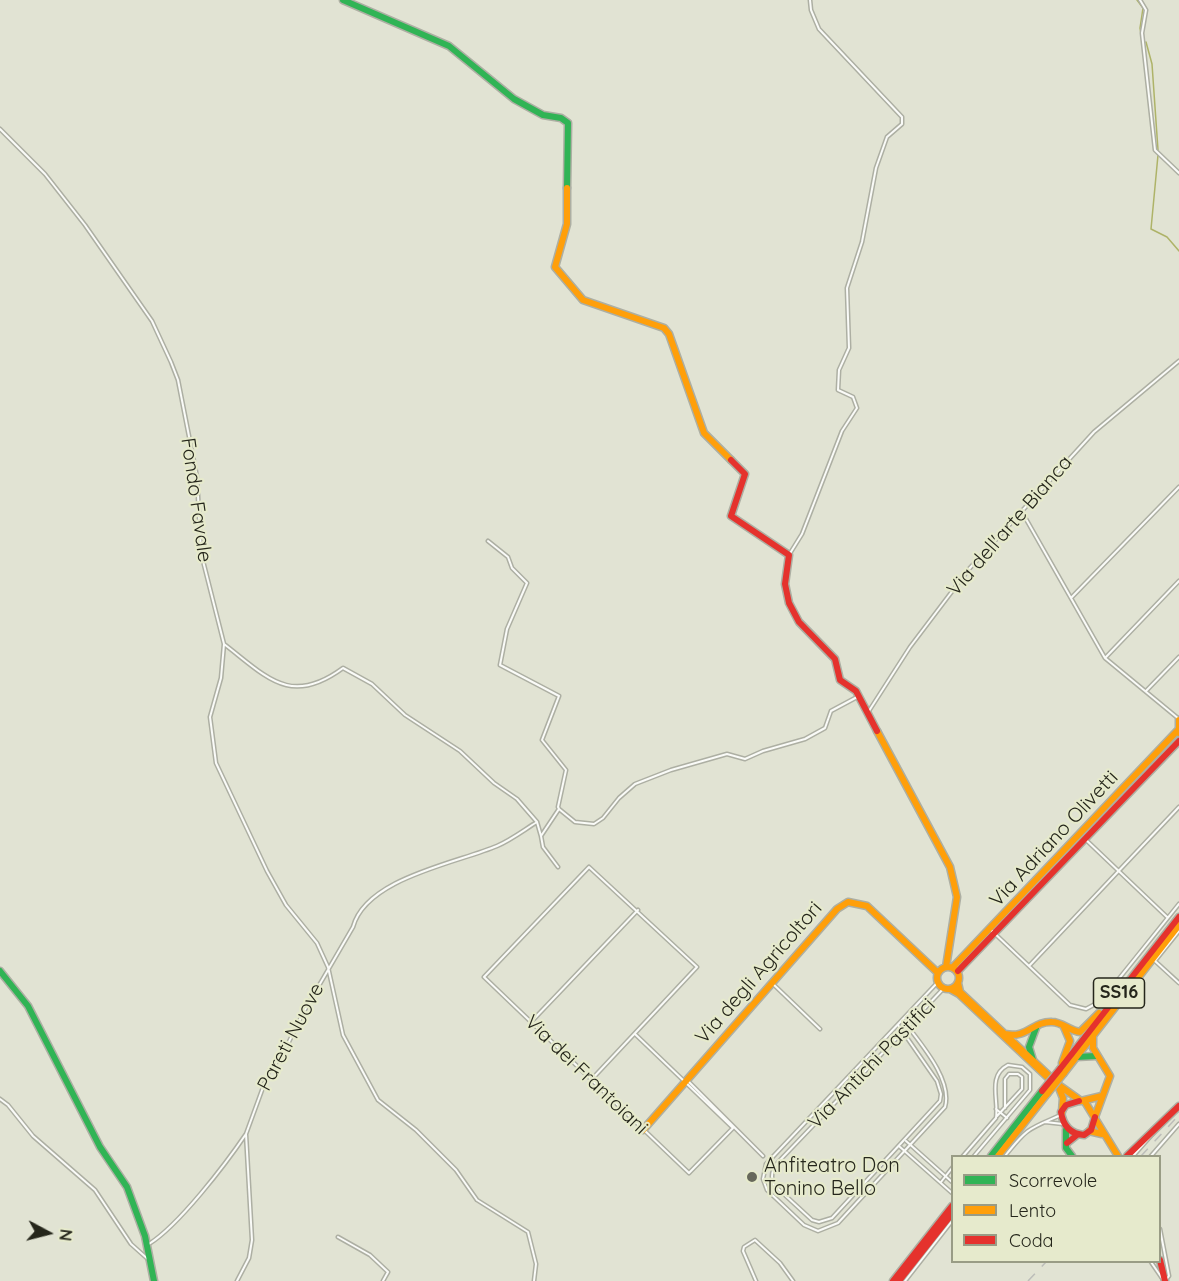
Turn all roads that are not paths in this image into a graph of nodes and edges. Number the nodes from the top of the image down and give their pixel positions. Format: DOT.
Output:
graph roads {
  1 [pos="343,0"];
  2 [pos="810,0"];
  3 [pos="1140,0"];
  4 [pos="0,129"];
  5 [pos="1179,173"];
  6 [pos="1179,361"];
  7 [pos="1179,487"];
  8 [pos="1022,511"];
  9 [pos="488,541"];
  10 [pos="789,555"];
  11 [pos="1179,581"];
  12 [pos="1071,598"];
  13 [pos="224,644"];
  14 [pos="1179,657"];
  15 [pos="1105,658"];
  16 [pos="1145,692"];
  17 [pos="859,696"];
  18 [pos="867,714"];
  19 [pos="1179,720"];
  20 [pos="1178,732"];
  21 [pos="1179,741"];
  22 [pos="1179,807"];
  23 [pos="559,809"];
  24 [pos="537,822"];
  25 [pos="541,836"];
  26 [pos="1084,838"];
  27 [pos="558,867"];
  28 [pos="1118,871"];
  29 [pos="1179,904"];
  30 [pos="638,910"];
  31 [pos="1167,917"];
  32 [pos="1179,917"];
  33 [pos="1179,924"];
  34 [pos="993,931"];
  35 [pos="1179,931"];
  36 [pos="1029,966"];
  37 [pos="328,967"];
  38 [pos="952,968"];
  39 [pos="0,971"];
  40 [pos="938,973"];
  41 [pos="938,982"];
  42 [pos="772,983"];
  43 [pos="958,983"];
  44 [pos="1179,983"];
  45 [pos="947,988"];
  46 [pos="960,993"];
  47 [pos="1112,1001"];
  48 [pos="903,1020"];
  49 [pos="531,1022"];
  50 [pos="898,1025"];
  51 [pos="908,1026"];
  52 [pos="1064,1026"];
  53 [pos="1036,1027"];
  54 [pos="1098,1028"];
  55 [pos="820,1029"];
  56 [pos="903,1032"];
  57 [pos="635,1034"];
  58 [pos="1005,1034"];
  59 [pos="1075,1058"];
  60 [pos="1033,1060"];
  61 [pos="1102,1060"];
  62 [pos="1062,1071"];
  63 [pos="592,1079"];
  64 [pos="686,1082"];
  65 [pos="1059,1087"];
  66 [pos="1045,1092"];
  67 [pos="1102,1096"];
  68 [pos="0,1099"];
  69 [pos="1081,1101"];
  70 [pos="1179,1106"];
  71 [pos="1005,1108"];
  72 [pos="996,1109"];
  73 [pos="1001,1112"];
  74 [pos="1062,1113"];
  75 [pos="1095,1117"];
  76 [pos="1007,1118"];
  77 [pos="994,1120"];
  78 [pos="924,1121"];
  79 [pos="1042,1122"];
  80 [pos="1179,1124"];
  81 [pos="929,1126"];
  82 [pos="1064,1127"];
  83 [pos="733,1128"];
  84 [pos="643,1130"];
  85 [pos="1156,1130"];
  86 [pos="1089,1131"];
  87 [pos="246,1134"];
  88 [pos="1104,1134"];
  89 [pos="1078,1135"];
  90 [pos="906,1141"];
  91 [pos="1067,1143"];
  92 [pos="911,1146"];
  93 [pos="900,1147"];
  94 [pos="905,1151"];
  95 [pos="964,1155"];
  96 [pos="975,1155"];
  97 [pos="992,1155"];
  98 [pos="999,1155"];
  99 [pos="1006,1155"];
  100 [pos="1071,1155"];
  101 [pos="1117,1155"];
  102 [pos="1128,1155"];
  103 [pos="1134,1155"];
  104 [pos="1153,1155"];
  105 [pos="763,1156"];
  106 [pos="951,1169"];
  107 [pos="946,1176"];
  108 [pos="951,1181"];
  109 [pos="941,1183"];
  110 [pos="951,1183"];
  111 [pos="947,1188"];
  112 [pos="951,1192"];
  113 [pos="951,1207"];
  114 [pos="951,1215"];
  115 [pos="951,1222"];
  116 [pos="1161,1234"];
  117 [pos="338,1237"];
  118 [pos="149,1244"];
  119 [pos="152,1262"];
  120 [pos="1152,1263"];
  121 [pos="1161,1263"];
  122 [pos="154,1281"];
  123 [pos="237,1281"];
  124 [pos="384,1281"];
  125 [pos="534,1281"];
  126 [pos="756,1281"];
  127 [pos="793,1281"];
  128 [pos="893,1281"];
  129 [pos="899,1281"];
  130 [pos="905,1281"];
  131 [pos="1165,1281"];
  1 -- 10 [label="main road"];
  2 -- 10 [label="street"];
  3 -- 5 [label="street"];
  4 -- 13 [label="street, Fondo Favale"];
  6 -- 8 [label="street, Via dell'arte Bianca"];
  7 -- 12 [label="street"];
  8 -- 12 [label="street"];
  8 -- 18 [label="street, Via dell'arte Bianca"];
  9 -- 23 [label="street"];
  10 -- 17 [label="main road"];
  11 -- 15 [label="street"];
  12 -- 15 [label="street"];
  13 -- 24 [label="street"];
  13 -- 37 [label="street, Fondo Favale"];
  14 -- 16 [label="street"];
  15 -- 16 [label="street"];
  16 -- 19 [label="street"];
  17 -- 18 [label="main road"];
  17 -- 23 [label="street"];
  18 -- 38 [label="main road"];
  19 -- 20 [label="main road, Via Adriano Olivetti"];
  20 -- 34 [label="main road, Via Adriano Olivetti"];
  21 -- 26 [label="main road, Via Adriano Olivetti"];
  22 -- 28 [label="street"];
  23 -- 25 [label="street"];
  24 -- 25 [label="street"];
  24 -- 37 [label="street"];
  25 -- 27 [label="street"];
  26 -- 28 [label="street"];
  26 -- 34 [label="main road, Via Adriano Olivetti"];
  28 -- 31 [label="street"];
  28 -- 36 [label="street"];
  29 -- 31 [label="street"];
  30 -- 49 [label="street"];
  30 -- 49 [label="street, Via dei Frantoiani"];
  30 -- 57 [label="street"];
  31 -- 36 [label="street"];
  32 -- 47 [label="main road, SS16"];
  33 -- 54 [label="main road, SS16"];
  34 -- 36 [label="street"];
  34 -- 38 [label="main road, Via Adriano Olivetti"];
  35 -- 44 [label="street"];
  37 -- 87 [label="street, Pareti Nuove"];
  37 -- 125 [label="street, Pareti Nuove"];
  38 -- 40 [label="main road, Via Adriano Olivetti"];
  38 -- 43 [label="main road"];
  39 -- 118 [label="main road"];
  40 -- 41 [label="main road"];
  40 -- 42 [label="main road, Via degli Agricoltori"];
  41 -- 45 [label="main road"];
  41 -- 48 [label="street, Via Antichi Pastifici"];
  42 -- 55 [label="street"];
  42 -- 64 [label="main road, Via degli Agricoltori"];
  43 -- 45 [label="main road"];
  43 -- 46 [label="main road"];
  45 -- 46 [label="main road"];
  45 -- 51 [label="street, Via Antichi Pastifici"];
  46 -- 58 [label="main road"];
  46 -- 65 [label="main road"];
  47 -- 52 [label="main road"];
  47 -- 62 [label="main road, SS16"];
  48 -- 50 [label="street, Via Antichi Pastifici"];
  48 -- 51 [label="street"];
  49 -- 63 [label="street, Via dei Frantoiani"];
  50 -- 56 [label="street"];
  50 -- 94 [label="street, Via Antichi Pastifici"];
  51 -- 56 [label="street, Via Antichi Pastifici"];
  51 -- 81 [label="street"];
  52 -- 53 [label="main road"];
  52 -- 62 [label="main road"];
  53 -- 58 [label="main road"];
  53 -- 60 [label="main road"];
  54 -- 59 [label="main road, SS16"];
  54 -- 61 [label="main road"];
  56 -- 78 [label="street"];
  56 -- 93 [label="street, Via Antichi Pastifici"];
  57 -- 63 [label="street"];
  57 -- 64 [label="street"];
  58 -- 60 [label="main road"];
  59 -- 61 [label="main road"];
  59 -- 62 [label="main road, SS16"];
  60 -- 65 [label="main road"];
  61 -- 67 [label="main road"];
  62 -- 66 [label="main road, SS16, bridge"];
  63 -- 84 [label="street, Via dei Frantoiani"];
  64 -- 83 [label="street"];
  64 -- 84 [label="main road, Via degli Agricoltori"];
  65 -- 69 [label="main road"];
  65 -- 74 [label="main road"];
  66 -- 97 [label="main road, SS16"];
  66 -- 98 [label="main road, SS16"];
  67 -- 69 [label="main road"];
  67 -- 75 [label="main road"];
  68 -- 119 [label="street"];
  69 -- 74 [label="main road"];
  69 -- 75 [label="main road"];
  70 -- 85 [label="main road"];
  71 -- 71 [label="street"];
  71 -- 73 [label="street"];
  72 -- 73 [label="street"];
  72 -- 76 [label="street"];
  72 -- 77 [label="street"];
  73 -- 76 [label="street"];
  73 -- 77 [label="street"];
  74 -- 79 [label="street"];
  74 -- 82 [label="main road"];
  75 -- 86 [label="main road"];
  75 -- 88 [label="main road"];
  76 -- 96 [label="street"];
  77 -- 95 [label="street"];
  78 -- 81 [label="street"];
  78 -- 90 [label="street"];
  79 -- 82 [label="street"];
  79 -- 99 [label="street"];
  80 -- 104 [label="street"];
  81 -- 92 [label="street"];
  82 -- 89 [label="main road"];
  82 -- 91 [label="main road"];
  83 -- 84 [label="street, Via dei Frantoiani"];
  83 -- 105 [label="street"];
  85 -- 102 [label="main road"];
  85 -- 103 [label="street"];
  86 -- 88 [label="main road"];
  86 -- 89 [label="main road"];
  87 -- 118 [label="street"];
  87 -- 123 [label="street, Pareti Nuove"];
  88 -- 101 [label="main road"];
  89 -- 91 [label="main road"];
  90 -- 92 [label="street"];
  90 -- 93 [label="street"];
  91 -- 100 [label="main road"];
  92 -- 94 [label="street"];
  92 -- 107 [label="street"];
  93 -- 94 [label="street"];
  94 -- 109 [label="street"];
  106 -- 107 [label="street"];
  107 -- 108 [label="street"];
  107 -- 109 [label="street"];
  109 -- 111 [label="street"];
  110 -- 111 [label="street"];
  111 -- 112 [label="street"];
  113 -- 128 [label="main road"];
  114 -- 129 [label="main road"];
  115 -- 130 [label="street"];
  116 -- 131 [label="street"];
  117 -- 124 [label="street"];
  118 -- 119 [label="main road"];
  119 -- 122 [label="main road"];
  120 -- 131 [label="street"];
  121 -- 131 [label="main road"];
  126 -- 127 [label="street"];
}
